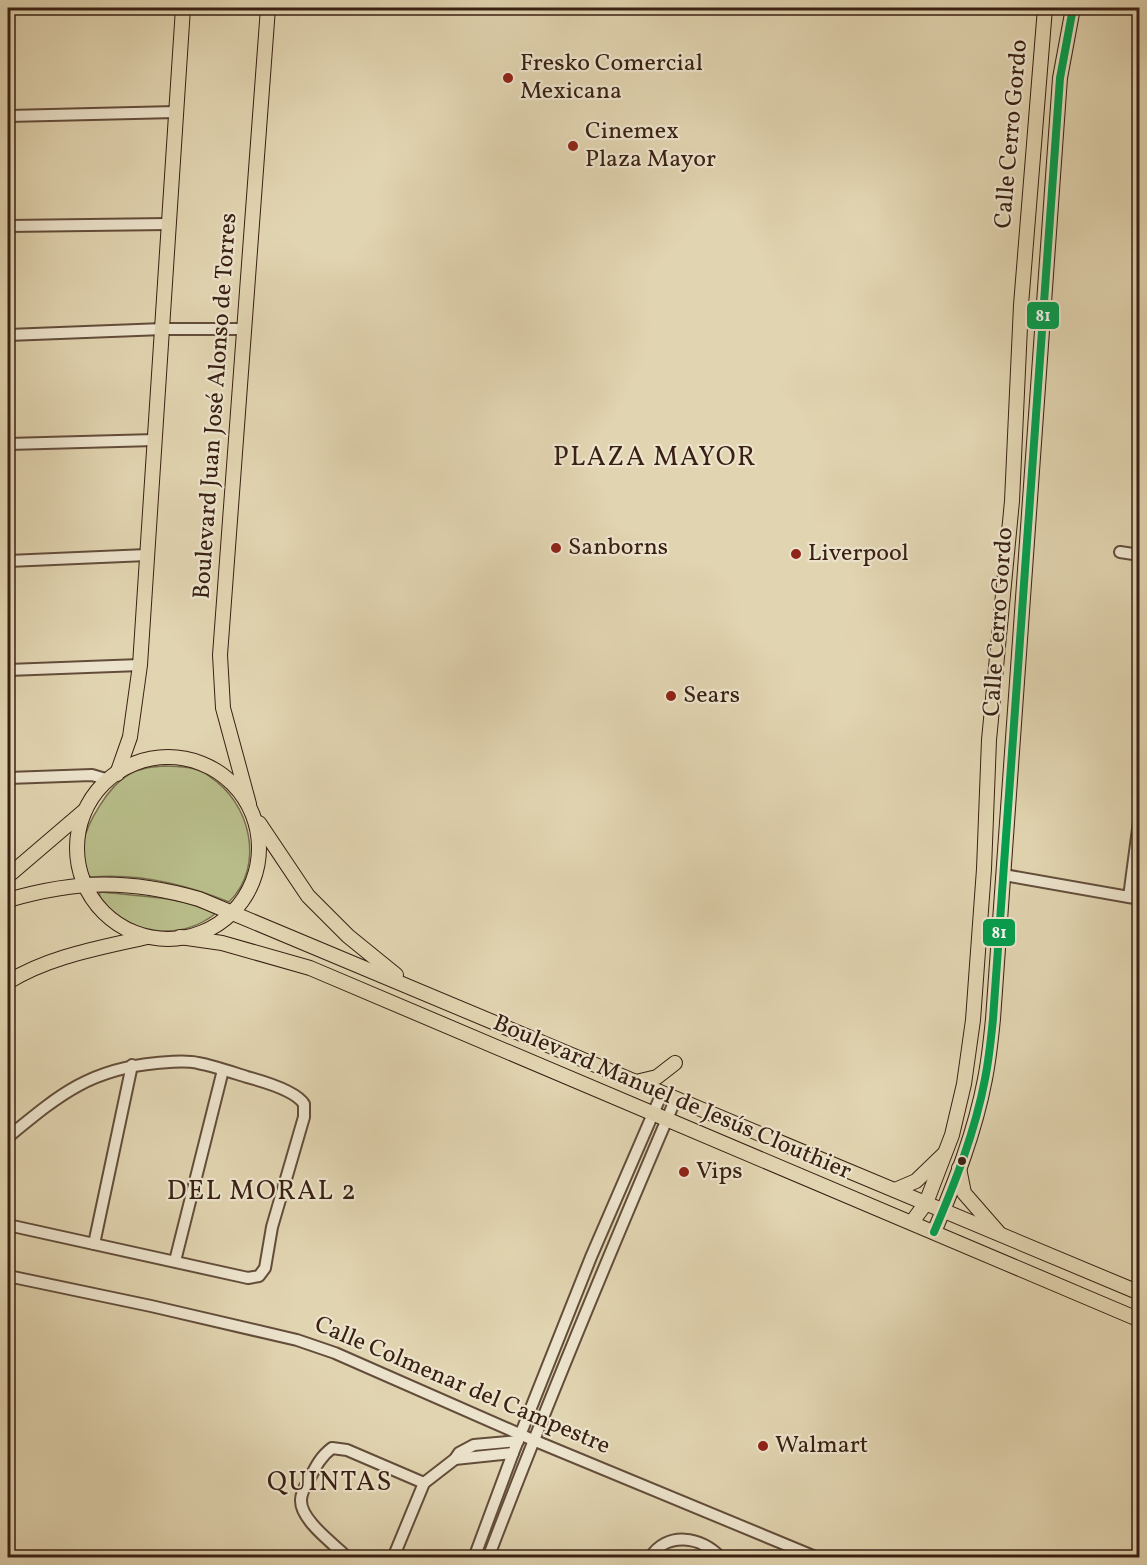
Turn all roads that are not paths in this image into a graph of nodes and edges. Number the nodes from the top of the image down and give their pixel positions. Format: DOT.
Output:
graph roads {
  1 [pos="8,8"];
  2 [pos="19,8"];
  3 [pos="183,8"];
  4 [pos="268,8"];
  5 [pos="1044,8"];
  6 [pos="1073,8"];
  7 [pos="176,112"];
  8 [pos="8,116"];
  9 [pos="168,224"];
  10 [pos="8,226"];
  11 [pos="163,329"];
  12 [pos="245,329"];
  13 [pos="8,335"];
  14 [pos="155,440"];
  15 [pos="8,444"];
  16 [pos="1120,552"];
  17 [pos="147,555"];
  18 [pos="1140,555"];
  19 [pos="8,561"];
  20 [pos="140,665"];
  21 [pos="8,670"];
  22 [pos="113,777"];
  23 [pos="8,778"];
  24 [pos="88,808"];
  25 [pos="251,809"];
  26 [pos="1140,814"];
  27 [pos="1004,875"];
  28 [pos="8,876"];
  29 [pos="83,884"];
  30 [pos="1134,898"];
  31 [pos="8,900"];
  32 [pos="234,912"];
  33 [pos="152,936"];
  34 [pos="180,937"];
  35 [pos="8,982"];
  36 [pos="413,988"];
  37 [pos="675,1063"];
  38 [pos="132,1065"];
  39 [pos="223,1070"];
  40 [pos="636,1082"];
  41 [pos="662,1093"];
  42 [pos="676,1098"];
  43 [pos="652,1113"];
  44 [pos="667,1120"];
  45 [pos="8,1137"];
  46 [pos="947,1150"];
  47 [pos="959,1168"];
  48 [pos="896,1190"];
  49 [pos="926,1203"];
  50 [pos="943,1210"];
  51 [pos="912,1222"];
  52 [pos="8,1225"];
  53 [pos="934,1232"];
  54 [pos="1001,1235"];
  55 [pos="94,1244"];
  56 [pos="175,1261"];
  57 [pos="8,1276"];
  58 [pos="1140,1293"];
  59 [pos="1140,1320"];
  60 [pos="519,1438"];
  61 [pos="533,1440"];
  62 [pos="513,1453"];
  63 [pos="455,1459"];
  64 [pos="424,1483"];
  65 [pos="348,1557"];
  66 [pos="393,1557"];
  67 [pos="474,1557"];
  68 [pos="488,1557"];
  69 [pos="650,1557"];
  70 [pos="722,1557"];
  71 [pos="818,1557"];
  1 -- 2 [label="street"];
  3 -- 7 [label="main road"];
  4 -- 12 [label="main road, Boulevard Juan José Alonso de Torres"];
  5 -- 46 [label="main road, Calle Cerro Gordo"];
  6 -- 27 [label="main road, Calle Cerro Gordo"];
  7 -- 8 [label="street"];
  7 -- 9 [label="main road"];
  9 -- 10 [label="street"];
  9 -- 11 [label="main road"];
  11 -- 12 [label="street"];
  11 -- 13 [label="street"];
  11 -- 14 [label="main road"];
  12 -- 25 [label="main road, Boulevard Juan José Alonso de Torres"];
  14 -- 15 [label="street"];
  14 -- 17 [label="main road"];
  16 -- 18 [label="street"];
  17 -- 19 [label="street"];
  17 -- 20 [label="main road"];
  20 -- 21 [label="street"];
  20 -- 22 [label="main road"];
  22 -- 23 [label="street"];
  22 -- 24 [label="main road"];
  22 -- 25 [label="main road"];
  24 -- 28 [label="main road"];
  24 -- 29 [label="main road"];
  25 -- 32 [label="main road"];
  25 -- 36 [label="main road"];
  26 -- 30 [label="street"];
  27 -- 30 [label="street"];
  27 -- 47 [label="main road, Calle Cerro Gordo"];
  29 -- 31 [label="main road"];
  29 -- 32 [label="main road"];
  29 -- 33 [label="main road"];
  32 -- 34 [label="main road"];
  32 -- 36 [label="main road, Boulevard Manuel de Jesús Clouthier"];
  33 -- 34 [label="main road"];
  33 -- 35 [label="main road"];
  34 -- 43 [label="main road, Boulevard Manuel de Jesús Clouthier"];
  36 -- 40 [label="main road, Boulevard Manuel de Jesús Clouthier"];
  37 -- 40 [label="main road"];
  38 -- 39 [label="street"];
  38 -- 45 [label="street"];
  38 -- 55 [label="street"];
  39 -- 56 [label="street"];
  39 -- 56 [label="street"];
  40 -- 41 [label="main road, Boulevard Manuel de Jesús Clouthier"];
  41 -- 42 [label="main road, Boulevard Manuel de Jesús Clouthier"];
  41 -- 43 [label="street"];
  42 -- 44 [label="street"];
  42 -- 48 [label="main road, Boulevard Manuel de Jesús Clouthier"];
  43 -- 44 [label="main road, Boulevard Manuel de Jesús Clouthier"];
  43 -- 60 [label="street"];
  44 -- 51 [label="main road, Boulevard Manuel de Jesús Clouthier"];
  44 -- 61 [label="street"];
  46 -- 48 [label="main road"];
  46 -- 49 [label="main road, Calle Cerro Gordo"];
  47 -- 50 [label="main road, Calle Cerro Gordo"];
  47 -- 54 [label="main road"];
  48 -- 49 [label="main road, Boulevard Manuel de Jesús Clouthier"];
  49 -- 50 [label="main road, Boulevard Manuel de Jesús Clouthier"];
  49 -- 51 [label="main road, Calle Cerro Gordo"];
  50 -- 53 [label="main road, Calle Cerro Gordo"];
  50 -- 54 [label="main road, Boulevard Manuel de Jesús Clouthier"];
  51 -- 53 [label="main road, Boulevard Manuel de Jesús Clouthier"];
  52 -- 55 [label="street"];
  53 -- 59 [label="main road, Boulevard Manuel de Jesús Clouthier"];
  54 -- 58 [label="main road, Boulevard Manuel de Jesús Clouthier"];
  55 -- 56 [label="street"];
  57 -- 60 [label="street, Calle Colmenar del Campestre"];
  60 -- 61 [label="street, Calle Colmenar del Campestre"];
  60 -- 62 [label="street"];
  60 -- 63 [label="street"];
  61 -- 68 [label="street"];
  61 -- 71 [label="street, Calle Colmenar del Campestre"];
  62 -- 63 [label="street"];
  62 -- 67 [label="street"];
  63 -- 64 [label="street"];
  64 -- 65 [label="street"];
  64 -- 66 [label="street"];
  69 -- 70 [label="street"];
}
